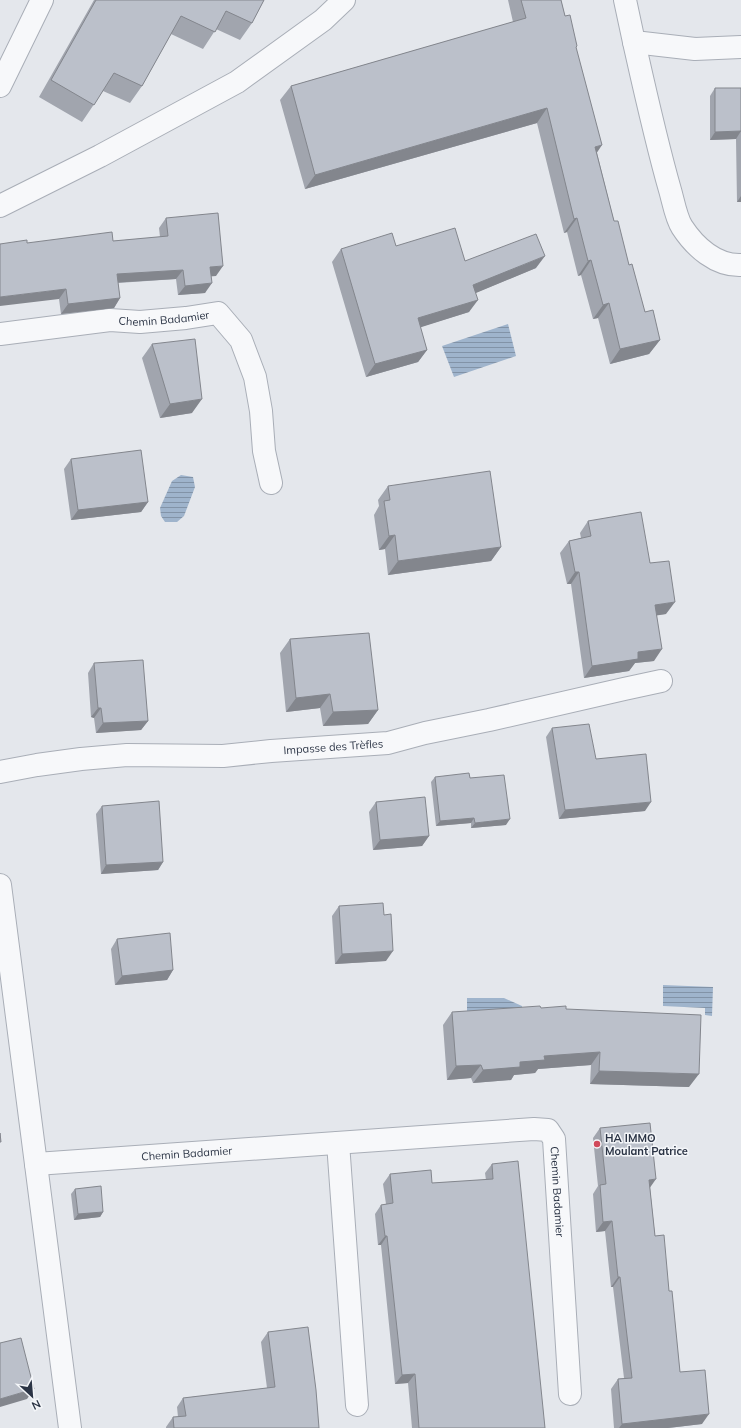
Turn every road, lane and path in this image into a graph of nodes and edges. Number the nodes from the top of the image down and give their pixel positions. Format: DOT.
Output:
graph roads {
  1 [pos="42,0"];
  2 [pos="344,0"];
  3 [pos="625,0"];
  4 [pos="634,42"];
  5 [pos="741,48"];
  6 [pos="0,86"];
  7 [pos="0,206"];
  8 [pos="741,265"];
  9 [pos="0,334"];
  10 [pos="270,483"];
  11 [pos="661,682"];
  12 [pos="0,772"];
  13 [pos="0,885"];
  14 [pos="338,1143"];
  15 [pos="36,1164"];
  16 [pos="570,1394"];
  17 [pos="357,1406"];
  18 [pos="70,1428"];
  1 -- 6 [label="street"];
  2 -- 7 [label="street"];
  3 -- 4 [label="street"];
  4 -- 5 [label="street"];
  4 -- 8 [label="street"];
  9 -- 10 [label="street, Chemin Badamier"];
  11 -- 12 [label="street, Impasse des Trèfles"];
  13 -- 15 [label="street"];
  14 -- 15 [label="street, Chemin Badamier"];
  14 -- 16 [label="street, Chemin Badamier"];
  14 -- 17 [label="street"];
  15 -- 18 [label="street"];
}
